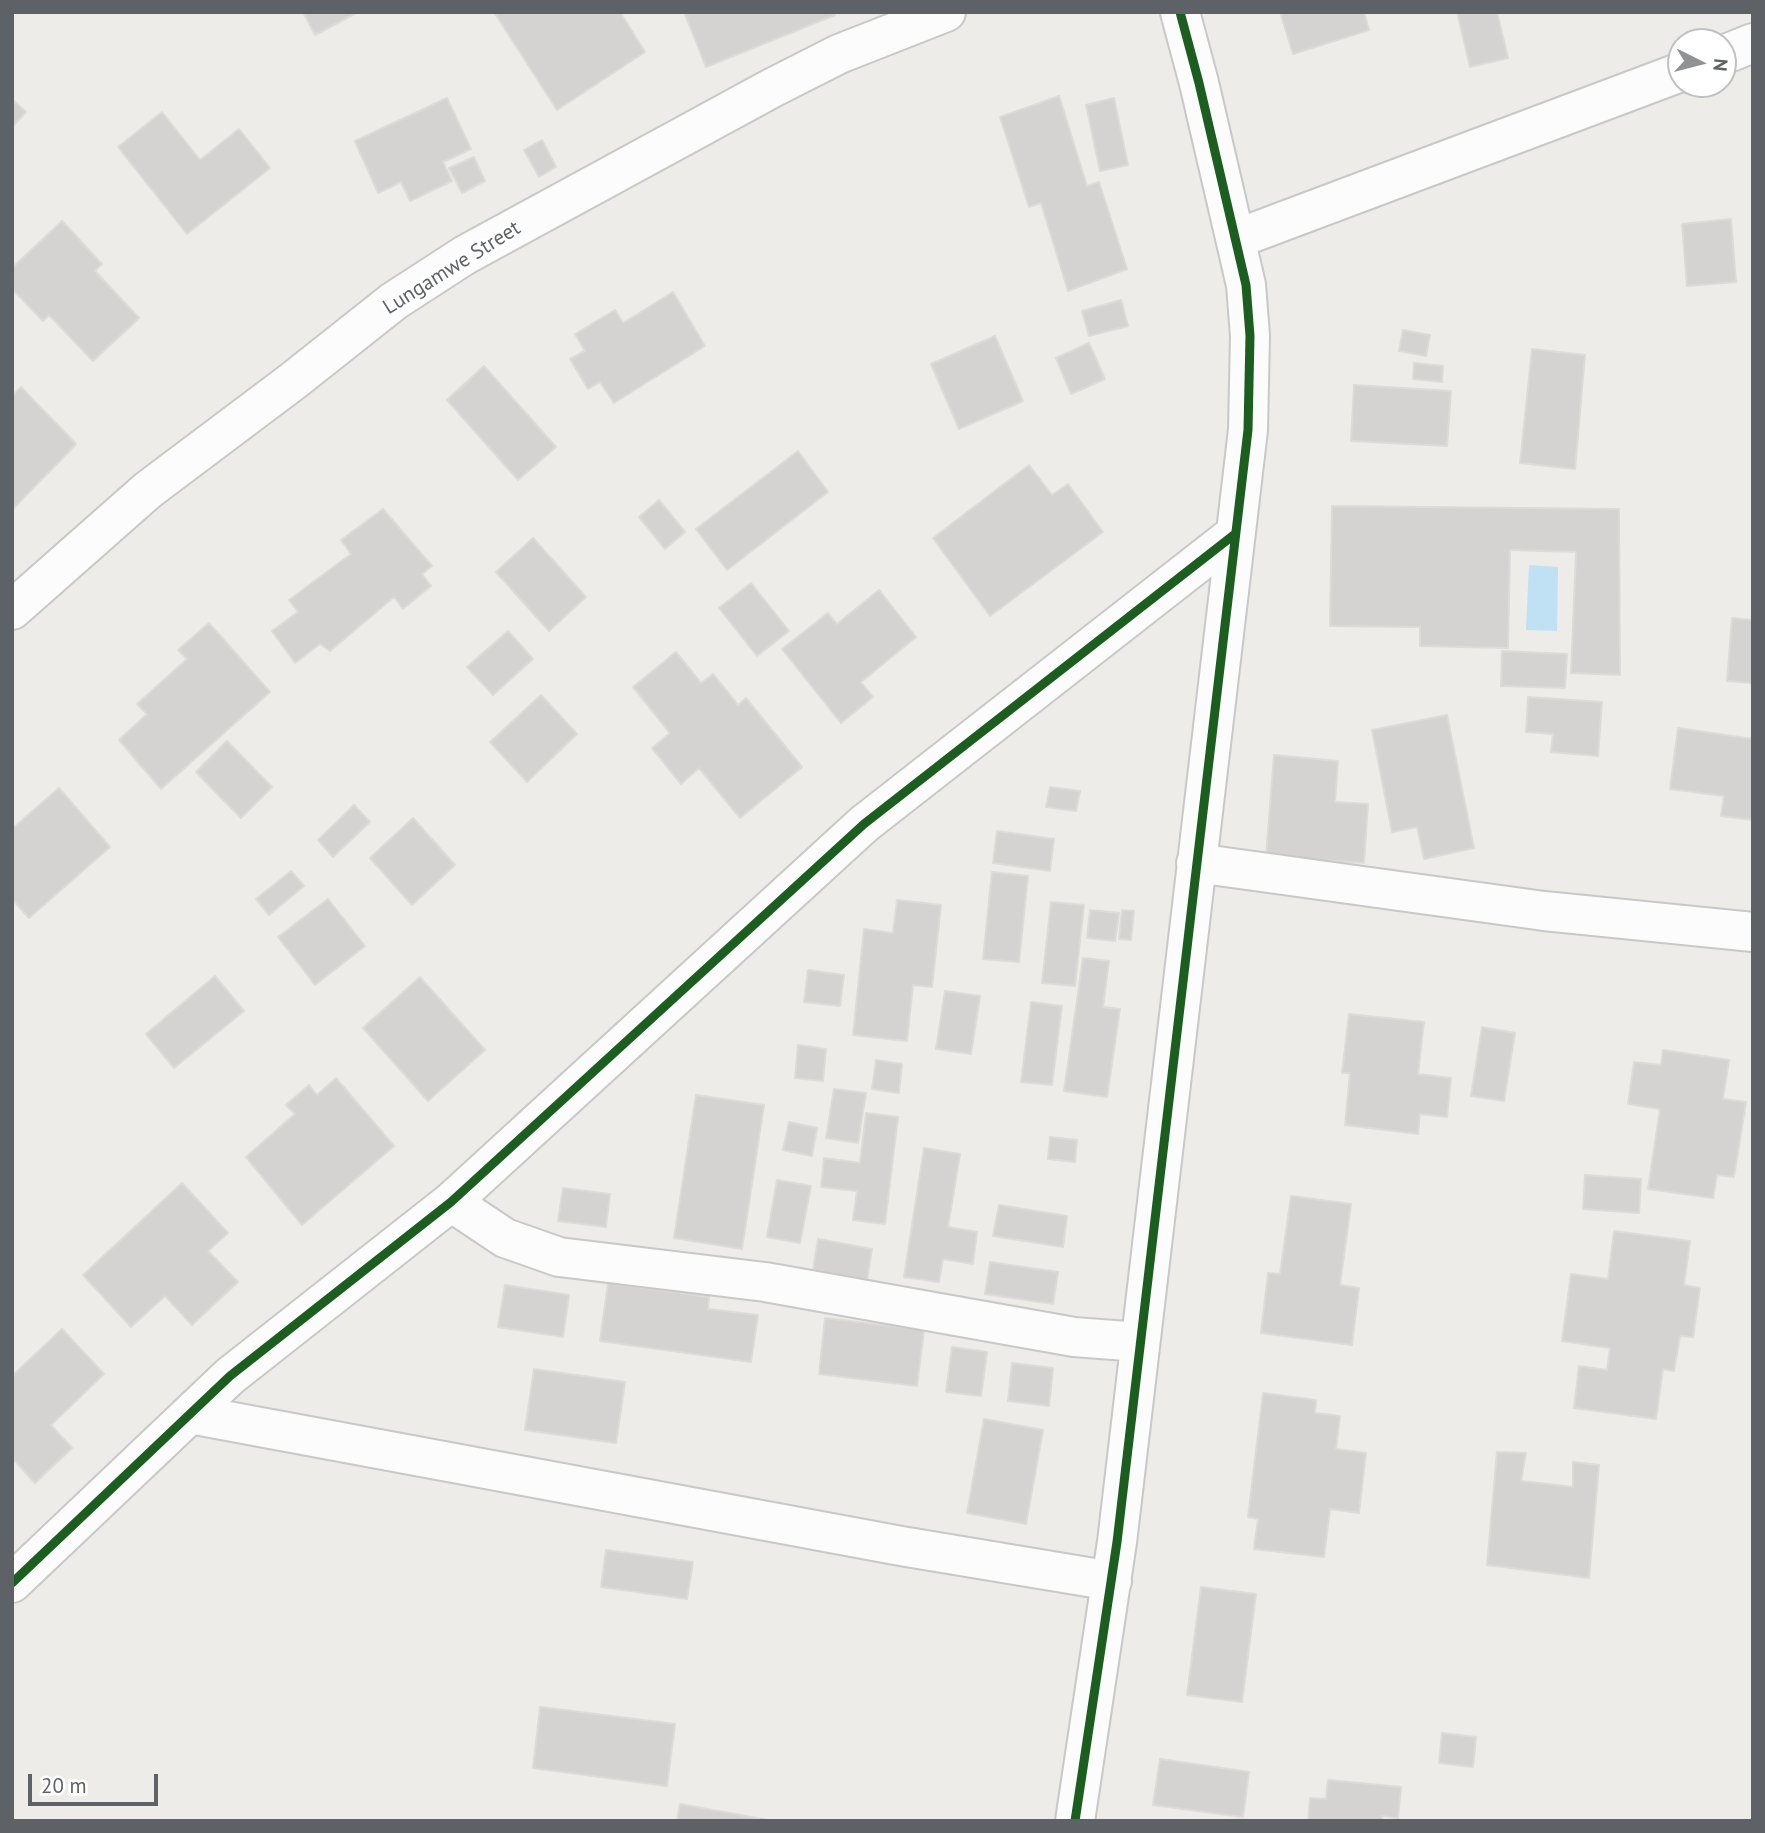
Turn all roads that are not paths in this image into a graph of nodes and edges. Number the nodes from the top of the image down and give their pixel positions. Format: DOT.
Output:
graph roads {
  1 [pos="946,12"];
  2 [pos="1180,12"];
  3 [pos="1667,77"];
  4 [pos="1236,240"];
  5 [pos="1235,534"];
  6 [pos="12,610"];
  7 [pos="1196,863"];
  8 [pos="1753,932"];
  9 [pos="451,1202"];
  10 [pos="1140,1342"];
  11 [pos="190,1414"];
  12 [pos="1112,1581"];
  13 [pos="12,1583"];
  14 [pos="1074,1821"];
  1 -- 6 [label="street, Lungamwe Street"];
  2 -- 4 [label="street"];
  3 -- 4 [label="street"];
  4 -- 5 [label="street"];
  5 -- 7 [label="street"];
  5 -- 9 [label="street"];
  7 -- 8 [label="street"];
  7 -- 10 [label="street"];
  9 -- 10 [label="street"];
  9 -- 11 [label="street"];
  10 -- 12 [label="street"];
  11 -- 12 [label="street"];
  11 -- 13 [label="street"];
  12 -- 14 [label="street"];
}
